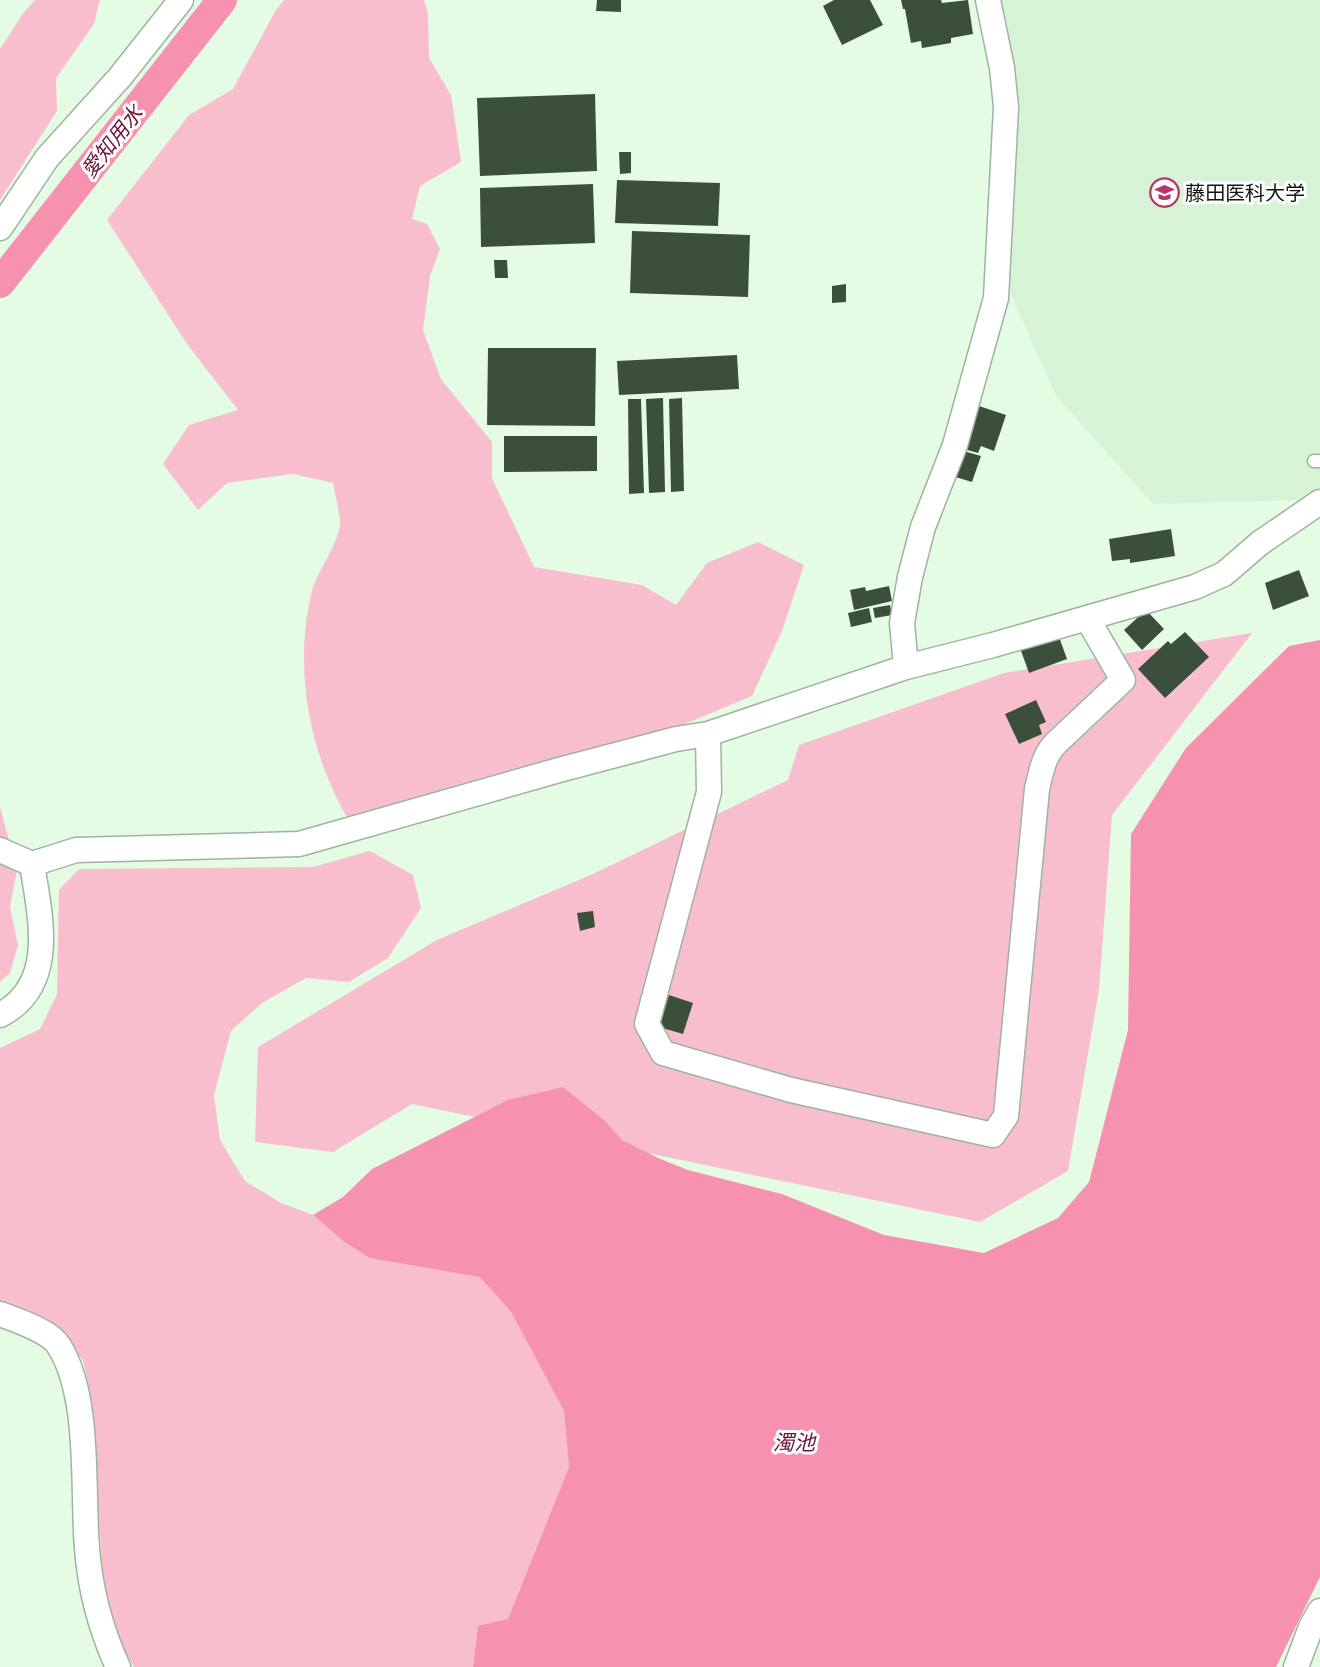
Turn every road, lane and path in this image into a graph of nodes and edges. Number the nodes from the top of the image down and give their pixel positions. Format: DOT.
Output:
graph roads {
  1 [pos="181,0"];
  2 [pos="988,0"];
  3 [pos="0,228"];
  4 [pos="1320,502"];
  5 [pos="1087,618"];
  6 [pos="906,667"];
  7 [pos="708,734"];
  8 [pos="0,850"];
  9 [pos="33,864"];
  10 [pos="0,1015"];
  11 [pos="0,1314"];
  12 [pos="1320,1611"];
  13 [pos="117,1667"];
  14 [pos="1296,1667"];
  1 -- 3 [label="street"];
  2 -- 6 [label="street"];
  4 -- 5 [label="street"];
  5 -- 6 [label="street"];
  5 -- 7 [label="street"];
  6 -- 7 [label="street"];
  7 -- 9 [label="street"];
  8 -- 9 [label="street"];
  9 -- 10 [label="street"];
  11 -- 13 [label="street"];
  12 -- 14 [label="street"];
}
